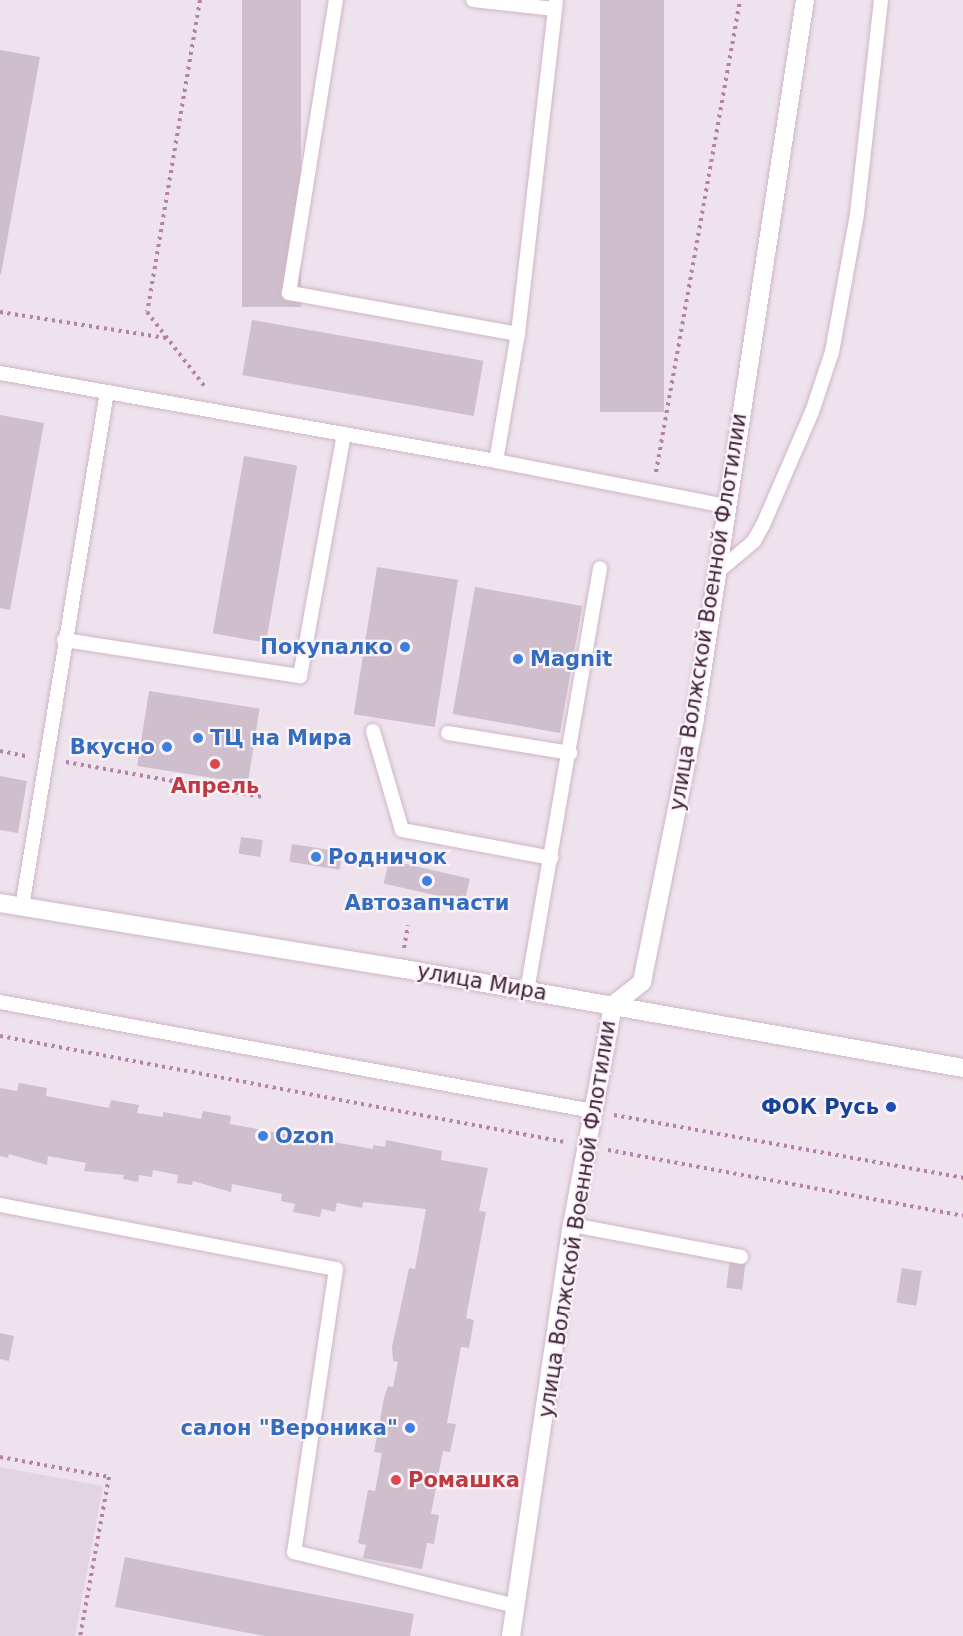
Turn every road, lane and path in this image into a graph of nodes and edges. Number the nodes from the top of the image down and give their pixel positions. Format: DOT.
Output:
graph roads {
  1 [pos="200,0"];
  2 [pos="336,0"];
  3 [pos="473,0"];
  4 [pos="740,0"];
  5 [pos="805,0"];
  6 [pos="881,0"];
  7 [pos="555,5"];
  8 [pos="0,312"];
  9 [pos="518,334"];
  10 [pos="167,339"];
  11 [pos="0,373"];
  12 [pos="107,392"];
  13 [pos="225,413"];
  14 [pos="344,435"];
  15 [pos="496,461"];
  16 [pos="652,489"];
  17 [pos="725,506"];
  18 [pos="600,568"];
  19 [pos="715,574"];
  20 [pos="64,640"];
  21 [pos="373,732"];
  22 [pos="448,733"];
  23 [pos="0,751"];
  24 [pos="570,753"];
  25 [pos="47,759"];
  26 [pos="262,798"];
  27 [pos="551,858"];
  28 [pos="0,903"];
  29 [pos="22,907"];
  30 [pos="526,991"];
  31 [pos="0,1002"];
  32 [pos="613,1005"];
  33 [pos="0,1036"];
  34 [pos="963,1068"];
  35 [pos="593,1111"];
  36 [pos="586,1146"];
  37 [pos="963,1178"];
  38 [pos="0,1205"];
  39 [pos="963,1216"];
  40 [pos="572,1225"];
  41 [pos="741,1257"];
  42 [pos="0,1457"];
  43 [pos="516,1606"];
  44 [pos="80,1636"];
  45 [pos="511,1636"];
  1 -- 10 [label="path"];
  2 -- 9 [label="lane"];
  3 -- 7 [label="lane"];
  4 -- 16 [label="path"];
  5 -- 17 [label="street, улица Волжской Военной Флотилии"];
  6 -- 19 [label="lane"];
  7 -- 9 [label="lane"];
  8 -- 10 [label="path"];
  9 -- 15 [label="lane"];
  10 -- 13 [label="path"];
  11 -- 12 [label="lane"];
  12 -- 13 [label="lane"];
  12 -- 20 [label="lane"];
  13 -- 14 [label="lane"];
  14 -- 15 [label="lane"];
  14 -- 20 [label="lane"];
  15 -- 16 [label="lane"];
  16 -- 17 [label="lane"];
  17 -- 19 [label="street, улица Волжской Военной Флотилии"];
  18 -- 24 [label="lane"];
  19 -- 32 [label="street, улица Волжской Военной Флотилии"];
  20 -- 25 [label="lane"];
  21 -- 27 [label="lane"];
  22 -- 24 [label="lane"];
  23 -- 25 [label="path"];
  24 -- 27 [label="lane"];
  25 -- 26 [label="path"];
  25 -- 29 [label="lane"];
  27 -- 30 [label="lane"];
  28 -- 29 [label="street, улица Мира"];
  29 -- 30 [label="street, улица Мира"];
  30 -- 32 [label="street, улица Мира"];
  31 -- 35 [label="lane"];
  32 -- 34 [label="street, улица Мира"];
  32 -- 35 [label="street, улица Волжской Военной Флотилии"];
  33 -- 36 [label="path"];
  35 -- 36 [label="street, улица Волжской Военной Флотилии"];
  35 -- 37 [label="path"];
  36 -- 39 [label="path"];
  36 -- 40 [label="street, улица Волжской Военной Флотилии"];
  38 -- 43 [label="lane"];
  40 -- 41 [label="lane"];
  40 -- 43 [label="street, улица Волжской Военной Флотилии"];
  42 -- 44 [label="path"];
  43 -- 45 [label="street, улица Волжской Военной Флотилии"];
}
